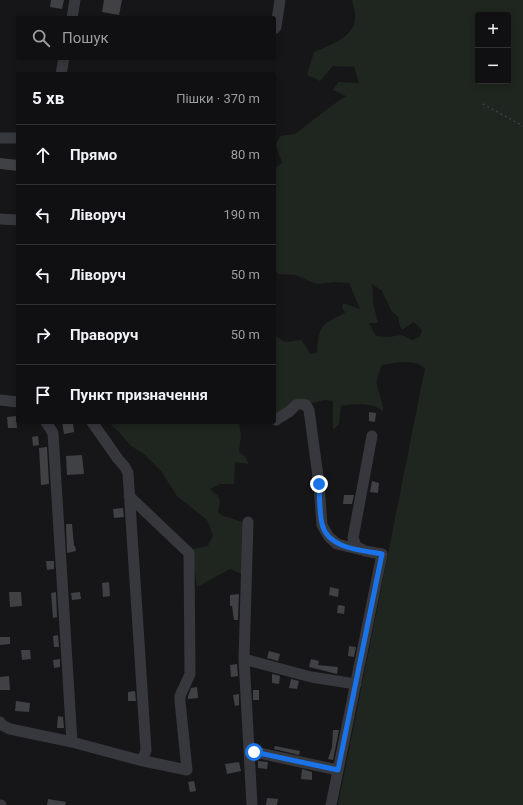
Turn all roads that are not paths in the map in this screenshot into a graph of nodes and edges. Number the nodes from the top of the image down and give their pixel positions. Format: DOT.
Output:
graph roads {
  1 [pos="75,0"];
  2 [pos="280,0"];
  3 [pos="72,16"];
  4 [pos="276,27"];
  5 [pos="64,60"];
  6 [pos="61,72"];
  7 [pos="0,138"];
  8 [pos="16,138"];
  9 [pos="0,219"];
  10 [pos="16,220"];
  11 [pos="0,400"];
  12 [pos="16,402"];
  13 [pos="276,420"];
  14 [pos="47,424"];
  15 [pos="93,424"];
  16 [pos="372,436"];
  17 [pos="129,496"];
  18 [pos="248,522"];
  19 [pos="365,551"];
  20 [pos="244,659"];
  21 [pos="356,684"];
  22 [pos="0,722"];
  23 [pos="72,742"];
  24 [pos="249,748"];
  25 [pos="139,760"];
  26 [pos="338,770"];
  27 [pos="252,805"];
  28 [pos="331,805"];
  1 -- 3 [label="street"];
  2 -- 4 [label="street"];
  5 -- 6 [label="street"];
  7 -- 8 [label="street"];
  9 -- 10 [label="street"];
  11 -- 12 [label="street"];
  13 -- 19 [label="street"];
  14 -- 23 [label="street"];
  15 -- 17 [label="street"];
  16 -- 19 [label="street"];
  17 -- 25 [label="street"];
  17 -- 25 [label="street"];
  18 -- 20 [label="street"];
  19 -- 21 [label="street"];
  20 -- 21 [label="street"];
  20 -- 24 [label="street"];
  21 -- 26 [label="street"];
  22 -- 23 [label="street"];
  23 -- 25 [label="street"];
  24 -- 26 [label="street"];
  24 -- 27 [label="street"];
  26 -- 28 [label="street"];
}
